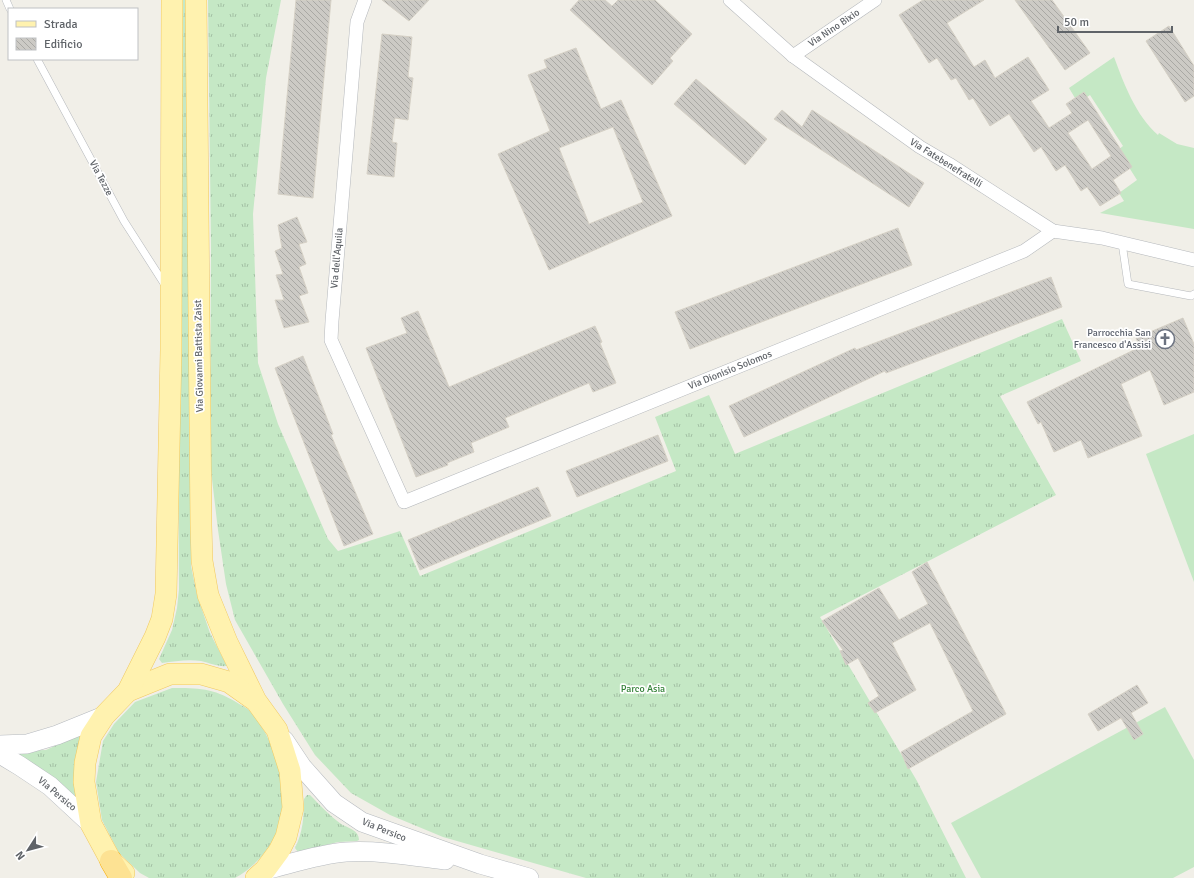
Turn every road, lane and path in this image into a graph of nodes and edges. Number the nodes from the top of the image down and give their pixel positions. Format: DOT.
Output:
graph roads {
  1 [pos="172,0"];
  2 [pos="196,0"];
  3 [pos="365,0"];
  4 [pos="730,0"];
  5 [pos="875,0"];
  6 [pos="792,56"];
  7 [pos="38,60"];
  8 [pos="1053,231"];
  9 [pos="1122,243"];
  10 [pos="1194,260"];
  11 [pos="171,294"];
  12 [pos="1194,294"];
  13 [pos="404,502"];
  14 [pos="128,692"];
  15 [pos="256,700"];
  16 [pos="104,716"];
  17 [pos="277,730"];
  18 [pos="0,745"];
  19 [pos="0,754"];
  20 [pos="91,824"];
  21 [pos="480,864"];
  22 [pos="116,870"];
  23 [pos="260,874"];
  24 [pos="129,878"];
  25 [pos="529,878"];
  1 -- 11 [label="main road, Via Giovanni Battista Zaist"];
  2 -- 15 [label="main road, Via Giovanni Battista Zaist"];
  3 -- 13 [label="street, Via dell'Aquila"];
  4 -- 6 [label="street, Via Fatebenefratelli"];
  5 -- 6 [label="street, Via Nino Bixio"];
  6 -- 8 [label="street, Via Fatebenefratelli"];
  7 -- 11 [label="lane, Via Tezze"];
  8 -- 9 [label="street, Via Fatebenefratelli"];
  8 -- 13 [label="street, Via Dionisio Solomos"];
  9 -- 10 [label="street, Via Fatebenefratelli"];
  9 -- 12 [label="lane"];
  11 -- 14 [label="main road, Via Giovanni Battista Zaist"];
  14 -- 15 [label="main road, Via Giovanni Battista Zaist"];
  14 -- 16 [label="main road, Via Giovanni Battista Zaist"];
  15 -- 17 [label="main road, Via Giovanni Battista Zaist"];
  16 -- 18 [label="street"];
  16 -- 20 [label="main road, Via Giovanni Battista Zaist"];
  17 -- 21 [label="street, Via Persico"];
  17 -- 23 [label="main road, Via Giovanni Battista Zaist"];
  19 -- 20 [label="street, Via Persico"];
  20 -- 22 [label="main road, Via Giovanni Battista Zaist"];
  21 -- 23 [label="street, Via Persico"];
  21 -- 25 [label="street, Via Persico"];
  22 -- 24 [label="main road, Via Giovanni Battista Zaist"];
}
